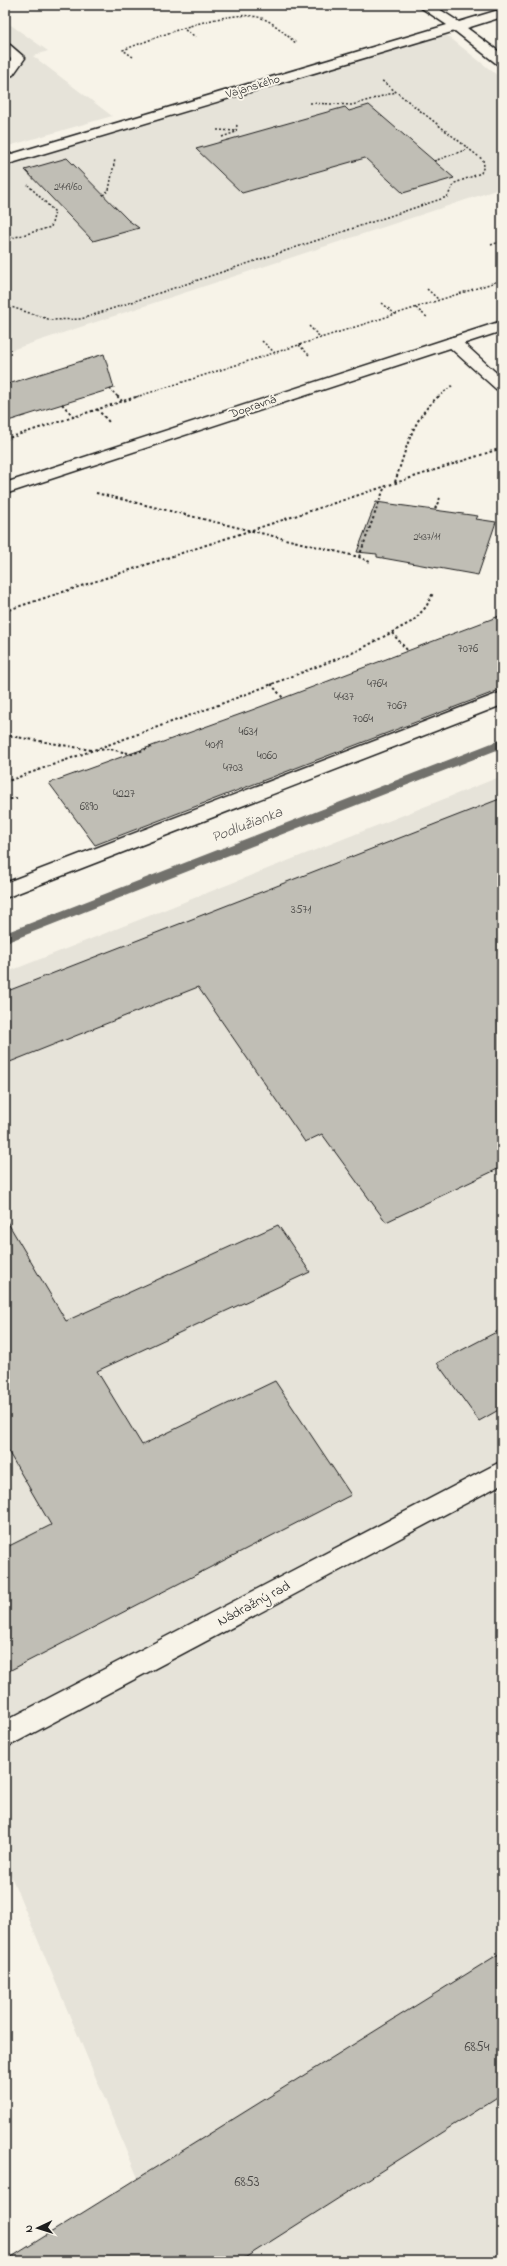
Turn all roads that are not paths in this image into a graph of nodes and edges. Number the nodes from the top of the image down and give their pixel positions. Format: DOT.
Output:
graph roads {
  1 [pos="424,5"];
  2 [pos="502,13"];
  3 [pos="457,26"];
  4 [pos="5,48"];
  5 [pos="502,61"];
  6 [pos="5,73"];
  7 [pos="5,161"];
  8 [pos="502,326"];
  9 [pos="453,342"];
  10 [pos="502,386"];
  11 [pos="5,489"];
  12 [pos="502,698"];
  13 [pos="5,891"];
  14 [pos="502,1472"];
  15 [pos="5,1735"];
  1 -- 3 [label="street"];
  2 -- 3 [label="street, Vajanského"];
  3 -- 5 [label="street"];
  3 -- 7 [label="street, Vajanského"];
  4 -- 6 [label="street"];
  8 -- 9 [label="street, Dopravná"];
  9 -- 10 [label="street"];
  9 -- 11 [label="street, Dopravná"];
  12 -- 13 [label="street"];
  14 -- 15 [label="street, Nádražný rad"];
}
